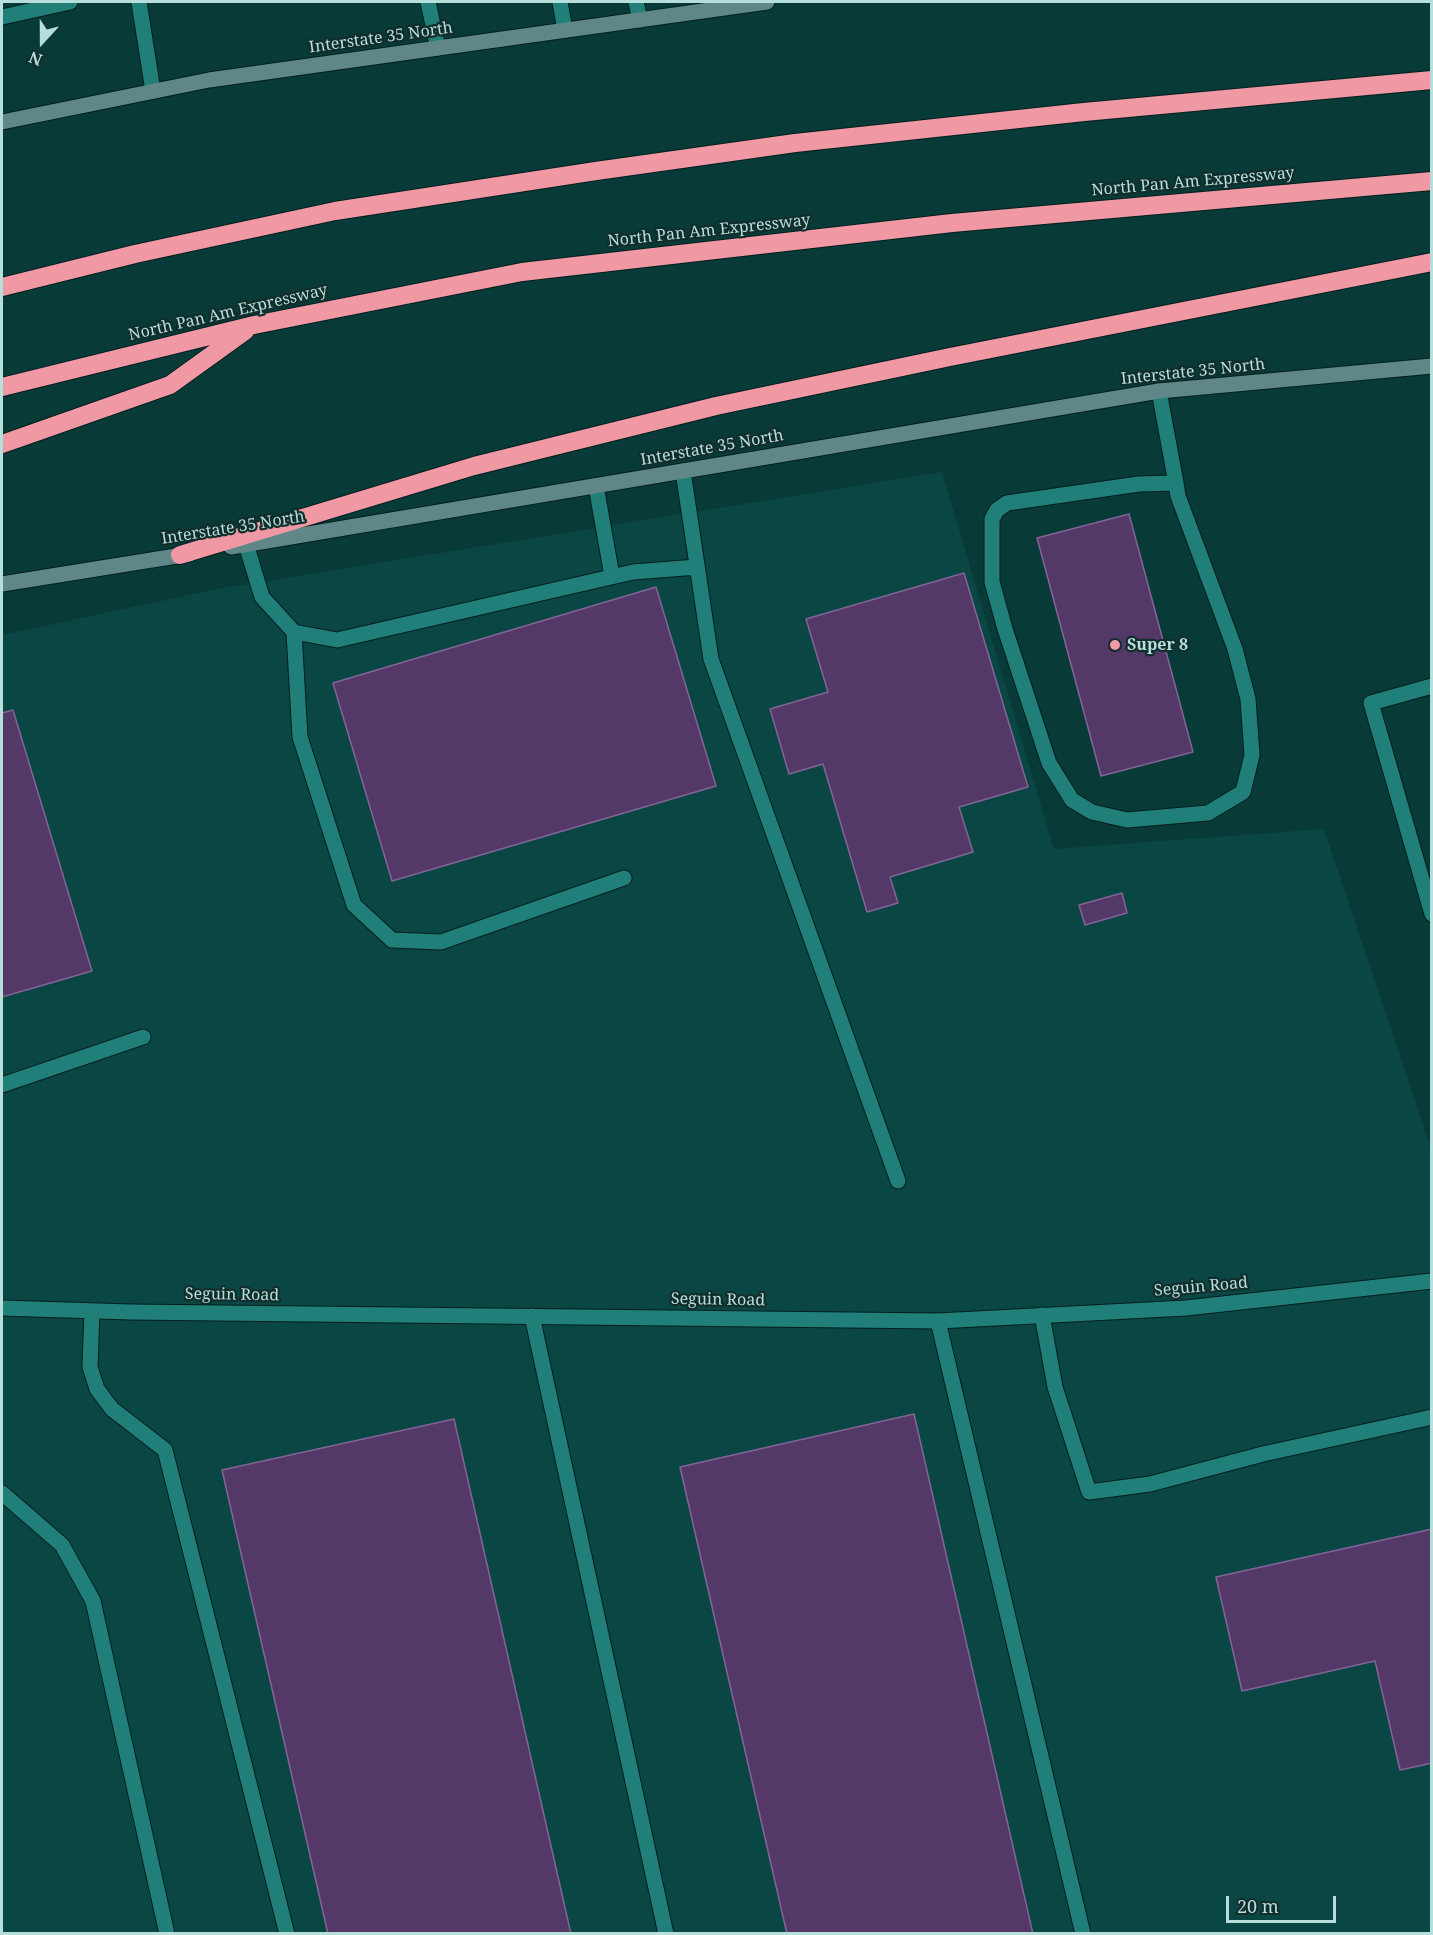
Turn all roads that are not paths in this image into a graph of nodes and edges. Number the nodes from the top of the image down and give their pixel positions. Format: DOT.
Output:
graph roads {
  1 [pos="70,2"];
  2 [pos="139,2"];
  3 [pos="428,2"];
  4 [pos="560,2"];
  5 [pos="636,2"];
  6 [pos="767,2"];
  7 [pos="2,17"];
  8 [pos="640,20"];
  9 [pos="565,30"];
  10 [pos="438,48"];
  11 [pos="1431,80"];
  12 [pos="153,91"];
  13 [pos="2,122"];
  14 [pos="1431,181"];
  15 [pos="1431,262"];
  16 [pos="2,287"];
  17 [pos="254,324"];
  18 [pos="1431,366"];
  19 [pos="2,387"];
  20 [pos="1159,391"];
  21 [pos="2,444"];
  22 [pos="683,471"];
  23 [pos="1176,483"];
  24 [pos="596,486"];
  25 [pos="246,544"];
  26 [pos="180,555"];
  27 [pos="698,567"];
  28 [pos="612,576"];
  29 [pos="2,584"];
  30 [pos="294,632"];
  31 [pos="1431,686"];
  32 [pos="624,878"];
  33 [pos="1431,914"];
  34 [pos="143,1037"];
  35 [pos="2,1085"];
  36 [pos="898,1182"];
  37 [pos="1431,1281"];
  38 [pos="2,1308"];
  39 [pos="92,1311"];
  40 [pos="532,1316"];
  41 [pos="1042,1316"];
  42 [pos="938,1320"];
  43 [pos="1431,1417"];
  44 [pos="2,1493"];
  45 [pos="167,1934"];
  46 [pos="287,1934"];
  47 [pos="666,1934"];
  48 [pos="1083,1934"];
  1 -- 7 [label="street"];
  2 -- 12 [label="street"];
  3 -- 10 [label="street"];
  4 -- 9 [label="street"];
  5 -- 8 [label="street"];
  6 -- 8 [label="main road, Interstate 35 North"];
  8 -- 9 [label="main road, Interstate 35 North"];
  9 -- 10 [label="main road, Interstate 35 North"];
  10 -- 12 [label="main road, Interstate 35 North"];
  11 -- 16 [label="highway"];
  12 -- 13 [label="main road, Interstate 35 North"];
  14 -- 17 [label="highway, North Pan Am Expressway"];
  15 -- 26 [label="highway"];
  17 -- 19 [label="highway, North Pan Am Expressway"];
  17 -- 21 [label="highway"];
  18 -- 20 [label="main road, Interstate 35 North"];
  20 -- 22 [label="main road, Interstate 35 North"];
  20 -- 23 [label="street"];
  22 -- 24 [label="main road, Interstate 35 North"];
  22 -- 27 [label="street"];
  23 -- 23 [label="street"];
  24 -- 25 [label="main road, Interstate 35 North"];
  24 -- 28 [label="street"];
  25 -- 26 [label="main road, Interstate 35 North"];
  25 -- 30 [label="street"];
  26 -- 29 [label="main road, Interstate 35 North"];
  27 -- 28 [label="street"];
  27 -- 36 [label="street"];
  28 -- 30 [label="street"];
  30 -- 32 [label="street"];
  31 -- 33 [label="street"];
  34 -- 35 [label="street"];
  37 -- 41 [label="street, Seguin Road"];
  38 -- 39 [label="street, Seguin Road"];
  39 -- 40 [label="street, Seguin Road"];
  39 -- 46 [label="street"];
  40 -- 42 [label="street, Seguin Road"];
  40 -- 47 [label="street"];
  41 -- 42 [label="street, Seguin Road"];
  41 -- 43 [label="street"];
  42 -- 48 [label="street"];
  44 -- 45 [label="street"];
}
